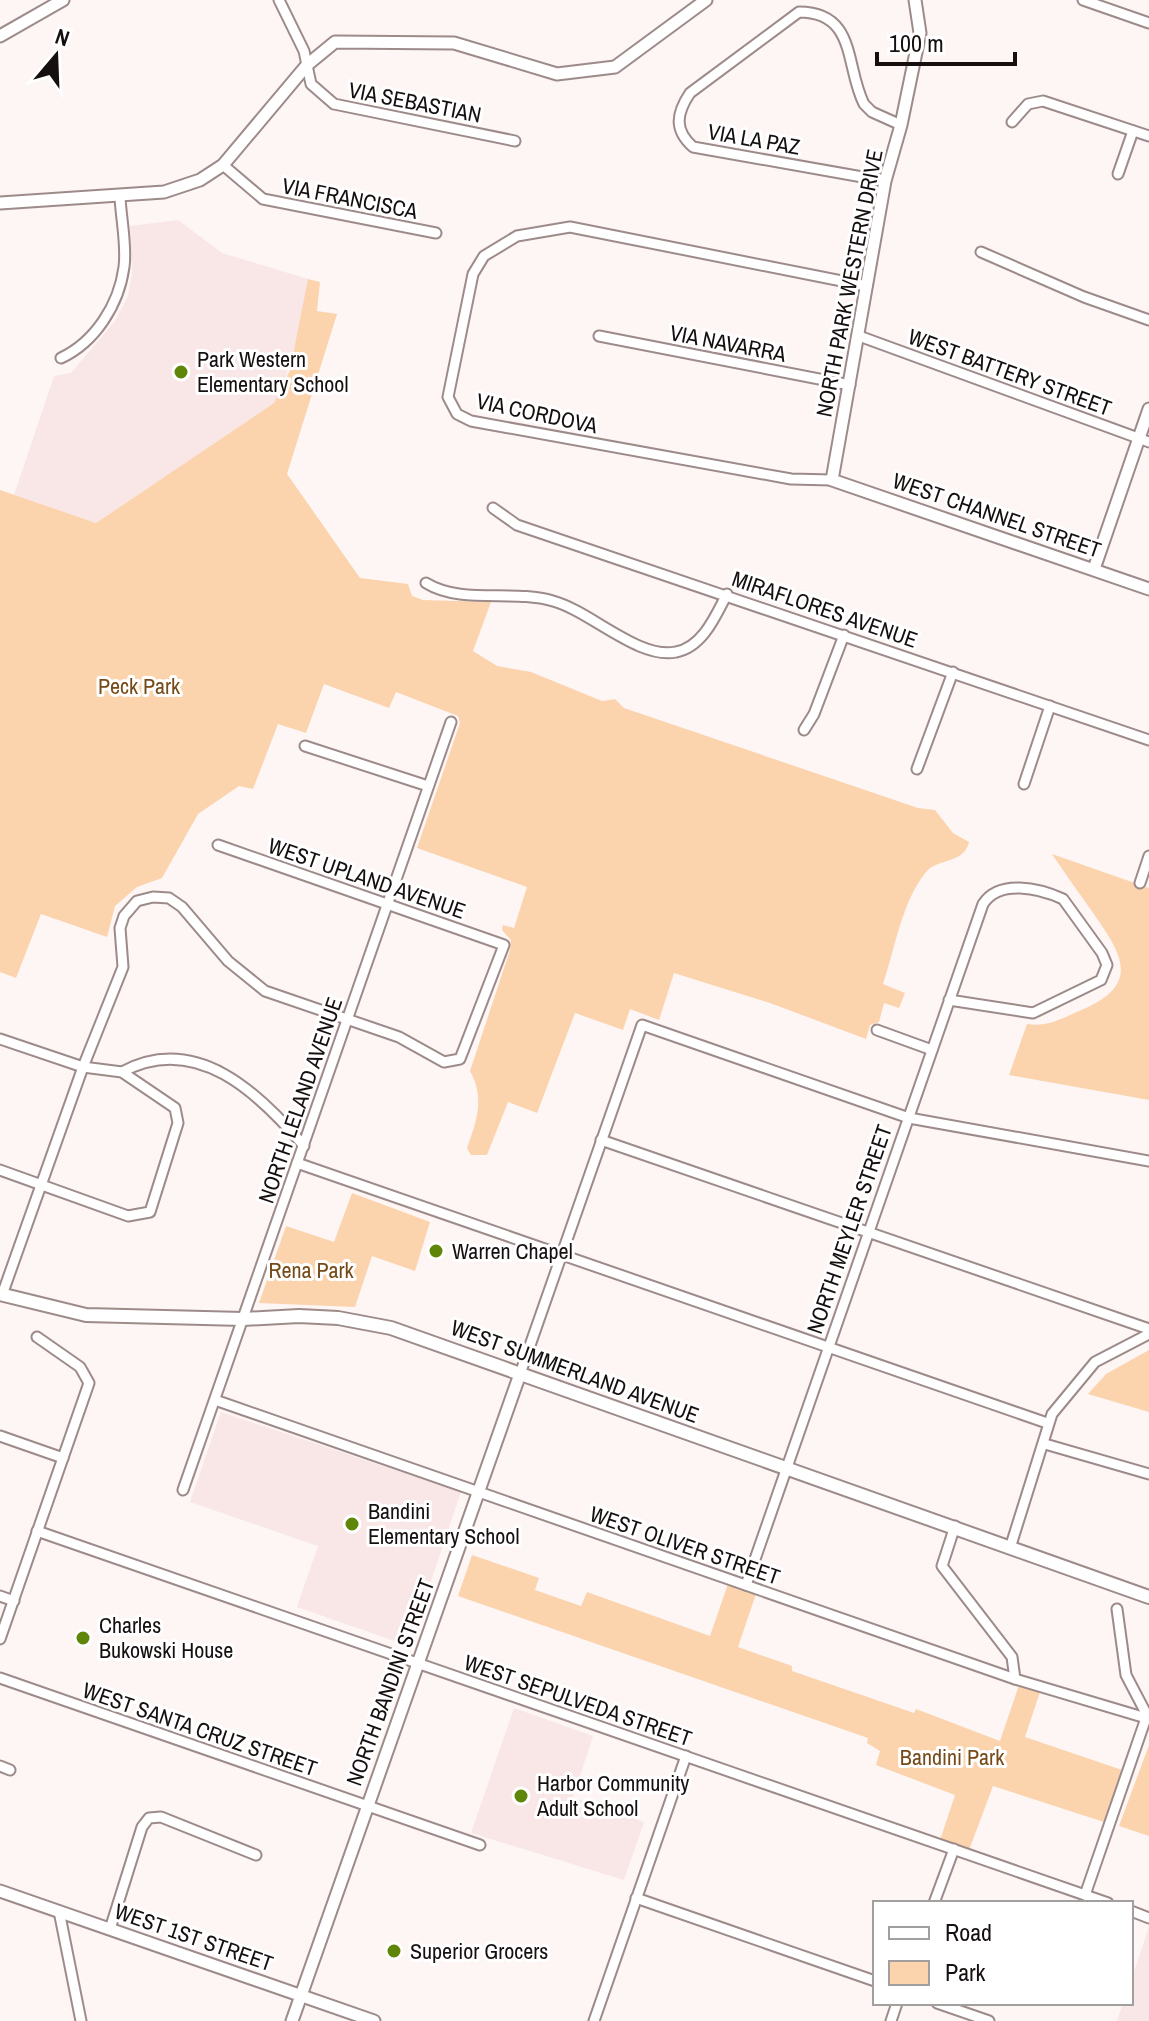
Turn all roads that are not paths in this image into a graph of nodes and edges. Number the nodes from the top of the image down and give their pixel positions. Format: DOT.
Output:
graph roads {
  1 [pos="63,0"];
  2 [pos="279,0"];
  3 [pos="706,0"];
  4 [pos="915,0"];
  5 [pos="1083,0"];
  6 [pos="1149,23"];
  7 [pos="0,36"];
  8 [pos="307,65"];
  9 [pos="1012,122"];
  10 [pos="901,125"];
  11 [pos="1133,131"];
  12 [pos="1149,136"];
  13 [pos="515,141"];
  14 [pos="223,165"];
  15 [pos="1118,174"];
  16 [pos="885,181"];
  17 [pos="120,197"];
  18 [pos="0,203"];
  19 [pos="436,233"];
  20 [pos="981,252"];
  21 [pos="867,286"];
  22 [pos="1149,320"];
  23 [pos="599,336"];
  24 [pos="859,336"];
  25 [pos="61,358"];
  26 [pos="850,385"];
  27 [pos="1149,409"];
  28 [pos="1144,440"];
  29 [pos="832,480"];
  30 [pos="493,508"];
  31 [pos="1094,569"];
  32 [pos="426,583"];
  33 [pos="1149,589"];
  34 [pos="727,594"];
  35 [pos="844,635"];
  36 [pos="953,672"];
  37 [pos="1050,706"];
  38 [pos="451,722"];
  39 [pos="804,730"];
  40 [pos="1149,740"];
  41 [pos="305,746"];
  42 [pos="917,769"];
  43 [pos="1024,784"];
  44 [pos="428,786"];
  45 [pos="218,845"];
  46 [pos="1149,856"];
  47 [pos="1140,883"];
  48 [pos="387,903"];
  49 [pos="949,1000"];
  50 [pos="348,1018"];
  51 [pos="877,1030"];
  52 [pos="0,1039"];
  53 [pos="932,1050"];
  54 [pos="83,1067"];
  55 [pos="122,1072"];
  56 [pos="909,1118"];
  57 [pos="601,1140"];
  58 [pos="304,1146"];
  59 [pos="1149,1161"];
  60 [pos="297,1163"];
  61 [pos="0,1170"];
  62 [pos="42,1184"];
  63 [pos="869,1234"];
  64 [pos="561,1255"];
  65 [pos="1,1295"];
  66 [pos="243,1319"];
  67 [pos="1149,1331"];
  68 [pos="37,1337"];
  69 [pos="828,1350"];
  70 [pos="520,1374"];
  71 [pos="215,1400"];
  72 [pos="1047,1423"];
  73 [pos="0,1436"];
  74 [pos="1045,1444"];
  75 [pos="63,1458"];
  76 [pos="787,1468"];
  77 [pos="1149,1474"];
  78 [pos="183,1490"];
  79 [pos="479,1492"];
  80 [pos="955,1526"];
  81 [pos="37,1531"];
  82 [pos="1011,1545"];
  83 [pos="746,1585"];
  84 [pos="0,1596"];
  85 [pos="1149,1597"];
  86 [pos="14,1601"];
  87 [pos="1117,1609"];
  88 [pos="0,1639"];
  89 [pos="419,1665"];
  90 [pos="0,1678"];
  91 [pos="1015,1679"];
  92 [pos="1147,1719"];
  93 [pos="686,1756"];
  94 [pos="367,1804"];
  95 [pos="480,1845"];
  96 [pos="954,1849"];
  97 [pos="256,1855"];
  98 [pos="0,1891"];
  99 [pos="1085,1895"];
  100 [pos="636,1898"];
  101 [pos="935,1901"];
  102 [pos="1102,1901"];
  103 [pos="59,1911"];
  104 [pos="110,1929"];
  105 [pos="873,1980"];
  106 [pos="301,1994"];
  107 [pos="943,2005"];
  108 [pos="81,2021"];
  109 [pos="292,2021"];
  110 [pos="374,2021"];
  111 [pos="594,2021"];
  112 [pos="989,2021"];
  1 -- 7 [label="street"];
  2 -- 8 [label="street, VIA SEBASTIAN"];
  3 -- 8 [label="street"];
  4 -- 10 [label="street, NORTH PARK WESTERN DRIVE"];
  5 -- 6 [label="street"];
  8 -- 13 [label="street, VIA SEBASTIAN"];
  8 -- 14 [label="street"];
  9 -- 11 [label="street"];
  10 -- 16 [label="street, NORTH PARK WESTERN DRIVE"];
  10 -- 16 [label="street, VIA LA PAZ"];
  11 -- 12 [label="street"];
  11 -- 15 [label="street"];
  14 -- 17 [label="street"];
  14 -- 19 [label="street, VIA FRANCISCA"];
  16 -- 21 [label="street, NORTH PARK WESTERN DRIVE"];
  17 -- 18 [label="street"];
  17 -- 25 [label="street"];
  20 -- 22 [label="street"];
  21 -- 24 [label="street, NORTH PARK WESTERN DRIVE"];
  21 -- 29 [label="street, VIA CORDOVA"];
  23 -- 26 [label="street, VIA NAVARRA"];
  24 -- 26 [label="street, NORTH PARK WESTERN DRIVE"];
  24 -- 28 [label="street, WEST BATTERY STREET"];
  26 -- 29 [label="street, NORTH PARK WESTERN DRIVE"];
  27 -- 28 [label="street"];
  28 -- 31 [label="street"];
  29 -- 31 [label="street, WEST CHANNEL STREET"];
  30 -- 34 [label="street, MIRAFLORES AVENUE"];
  31 -- 33 [label="street, WEST CHANNEL STREET"];
  32 -- 34 [label="street"];
  34 -- 35 [label="street, MIRAFLORES AVENUE"];
  35 -- 36 [label="street, MIRAFLORES AVENUE"];
  35 -- 39 [label="street"];
  36 -- 37 [label="street, MIRAFLORES AVENUE"];
  36 -- 42 [label="street"];
  37 -- 40 [label="street, MIRAFLORES AVENUE"];
  37 -- 43 [label="street"];
  38 -- 44 [label="street, NORTH LELAND AVENUE"];
  41 -- 44 [label="street"];
  44 -- 48 [label="street, NORTH LELAND AVENUE"];
  45 -- 48 [label="street, WEST UPLAND AVENUE"];
  46 -- 47 [label="street"];
  48 -- 50 [label="street, NORTH LELAND AVENUE"];
  48 -- 50 [label="street, WEST UPLAND AVENUE"];
  49 -- 49 [label="street, NORTH MEYLER STREET"];
  49 -- 53 [label="street, NORTH MEYLER STREET"];
  50 -- 54 [label="street"];
  50 -- 58 [label="street, NORTH LELAND AVENUE"];
  51 -- 53 [label="street"];
  52 -- 54 [label="street"];
  53 -- 56 [label="street, NORTH MEYLER STREET"];
  54 -- 55 [label="street"];
  54 -- 62 [label="street"];
  55 -- 58 [label="street"];
  55 -- 62 [label="street"];
  56 -- 57 [label="street, NORTH BANDINI STREET"];
  56 -- 59 [label="street"];
  56 -- 63 [label="street, NORTH MEYLER STREET"];
  57 -- 63 [label="street"];
  57 -- 64 [label="street, NORTH BANDINI STREET"];
  58 -- 60 [label="street, NORTH LELAND AVENUE"];
  60 -- 64 [label="street"];
  60 -- 66 [label="street, NORTH LELAND AVENUE"];
  61 -- 62 [label="street"];
  62 -- 65 [label="street"];
  63 -- 67 [label="street"];
  63 -- 69 [label="street, NORTH MEYLER STREET"];
  64 -- 69 [label="street"];
  64 -- 70 [label="street, NORTH BANDINI STREET"];
  65 -- 66 [label="main road, WEST SUMMERLAND AVENUE"];
  66 -- 70 [label="main road, WEST SUMMERLAND AVENUE"];
  66 -- 71 [label="street, NORTH LELAND AVENUE"];
  67 -- 72 [label="street"];
  68 -- 75 [label="street"];
  69 -- 72 [label="street"];
  69 -- 76 [label="street, NORTH MEYLER STREET"];
  70 -- 76 [label="main road, WEST SUMMERLAND AVENUE"];
  70 -- 79 [label="street, NORTH BANDINI STREET"];
  71 -- 78 [label="street, NORTH LELAND AVENUE"];
  71 -- 79 [label="street, WEST OLIVER STREET"];
  72 -- 74 [label="street"];
  73 -- 75 [label="street"];
  74 -- 77 [label="street"];
  74 -- 82 [label="street"];
  75 -- 81 [label="street"];
  76 -- 80 [label="main road, WEST SUMMERLAND AVENUE"];
  76 -- 83 [label="street, NORTH MEYLER STREET"];
  79 -- 83 [label="street, WEST OLIVER STREET"];
  79 -- 89 [label="street, NORTH BANDINI STREET"];
  80 -- 82 [label="main road, WEST SUMMERLAND AVENUE"];
  80 -- 91 [label="street"];
  81 -- 86 [label="street"];
  81 -- 89 [label="street, WEST SEPULVEDA STREET"];
  82 -- 85 [label="main road, WEST SUMMERLAND AVENUE"];
  83 -- 91 [label="street, WEST OLIVER STREET"];
  84 -- 86 [label="street"];
  86 -- 88 [label="street"];
  87 -- 92 [label="street"];
  89 -- 93 [label="street, WEST SEPULVEDA STREET"];
  89 -- 94 [label="street, NORTH BANDINI STREET"];
  90 -- 94 [label="street, WEST SANTA CRUZ STREET"];
  91 -- 92 [label="street, WEST OLIVER STREET"];
  92 -- 99 [label="street"];
  93 -- 96 [label="street, WEST SEPULVEDA STREET"];
  93 -- 100 [label="street"];
  94 -- 95 [label="street, WEST SANTA CRUZ STREET"];
  94 -- 106 [label="street, NORTH BANDINI STREET"];
  96 -- 99 [label="street, WEST SEPULVEDA STREET"];
  96 -- 101 [label="street"];
  97 -- 104 [label="street"];
  98 -- 103 [label="street, WEST 1ST STREET"];
  99 -- 102 [label="street, WEST SEPULVEDA STREET"];
  100 -- 105 [label="street"];
  100 -- 111 [label="street"];
  103 -- 104 [label="street, WEST 1ST STREET"];
  103 -- 108 [label="street"];
  104 -- 106 [label="street, WEST 1ST STREET"];
  106 -- 109 [label="street, NORTH BANDINI STREET"];
  106 -- 110 [label="street, WEST 1ST STREET"];
  107 -- 112 [label="street"];
}
